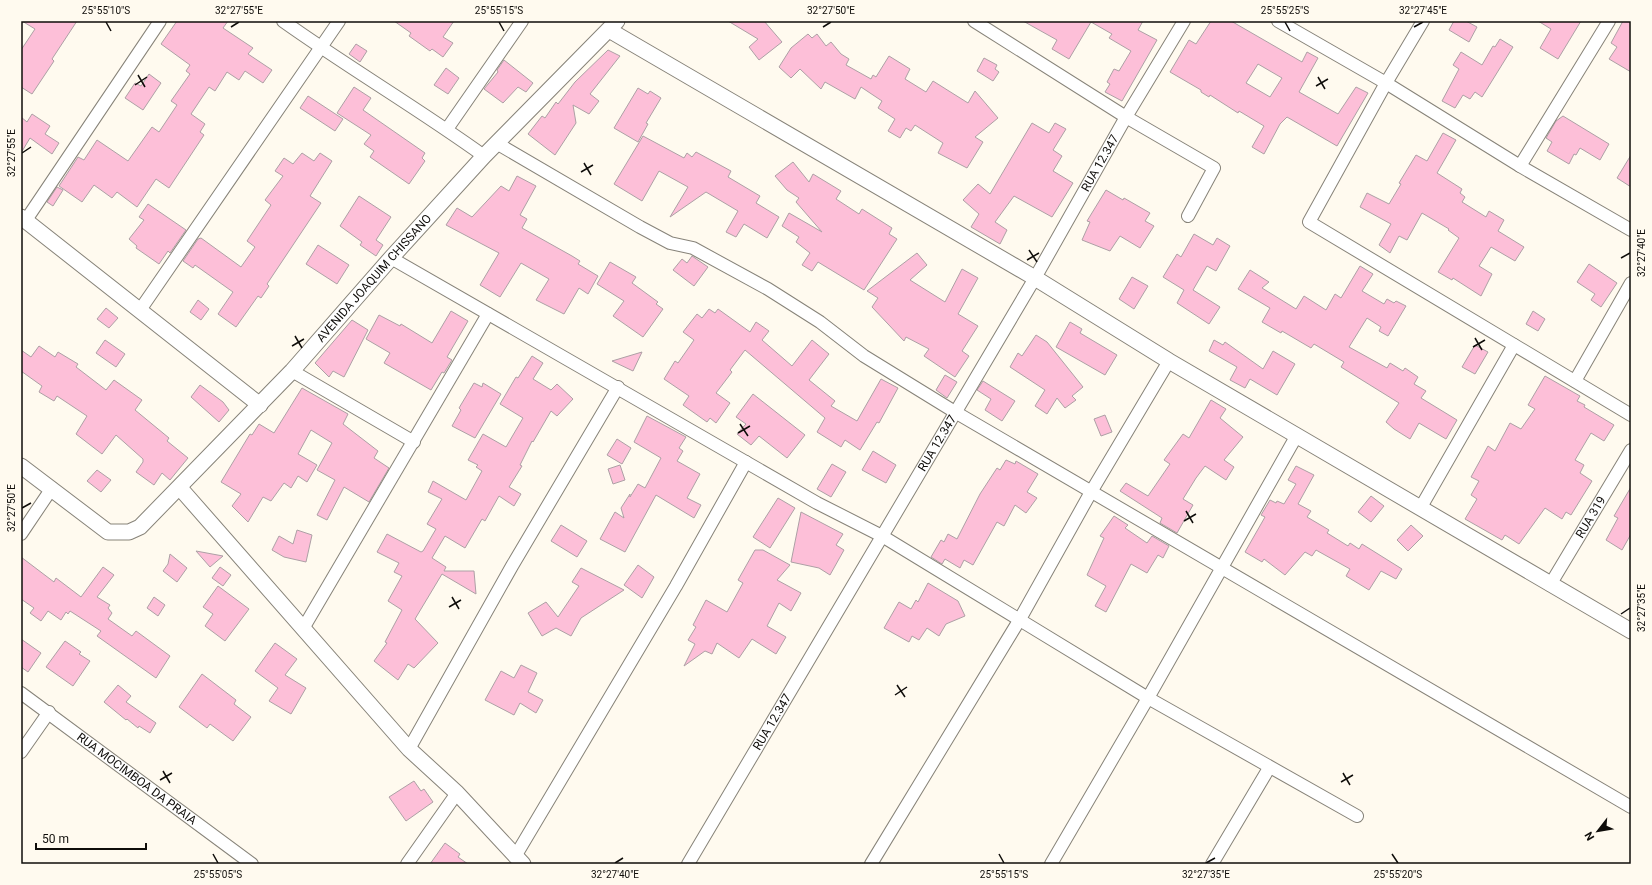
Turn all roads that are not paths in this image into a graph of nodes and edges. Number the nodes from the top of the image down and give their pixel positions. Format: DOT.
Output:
graph roads {
  1 [pos="160,21"];
  2 [pos="283,21"];
  3 [pos="339,21"];
  4 [pos="522,21"];
  5 [pos="974,21"];
  6 [pos="1184,21"];
  7 [pos="1278,21"];
  8 [pos="1423,21"];
  9 [pos="1609,21"];
  10 [pos="613,26"];
  11 [pos="320,48"];
  12 [pos="1386,83"];
  13 [pos="1126,117"];
  14 [pos="447,129"];
  15 [pos="498,144"];
  16 [pos="484,156"];
  17 [pos="1520,166"];
  18 [pos="1188,216"];
  19 [pos="23,218"];
  20 [pos="1631,230"];
  21 [pos="391,258"];
  22 [pos="1035,278"];
  23 [pos="1631,283"];
  24 [pos="140,310"];
  25 [pos="488,314"];
  26 [pos="1514,345"];
  27 [pos="1169,361"];
  28 [pos="292,370"];
  29 [pos="1575,381"];
  30 [pos="618,387"];
  31 [pos="260,405"];
  32 [pos="955,412"];
  33 [pos="1631,415"];
  34 [pos="1297,435"];
  35 [pos="414,442"];
  36 [pos="1631,450"];
  37 [pos="746,462"];
  38 [pos="21,466"];
  39 [pos="52,488"];
  40 [pos="180,488"];
  41 [pos="1091,492"];
  42 [pos="1421,507"];
  43 [pos="21,534"];
  44 [pos="882,536"];
  45 [pos="1220,568"];
  46 [pos="1550,585"];
  47 [pos="1020,619"];
  48 [pos="304,627"];
  49 [pos="1631,631"];
  50 [pos="21,693"];
  51 [pos="1148,698"];
  52 [pos="49,712"];
  53 [pos="409,749"];
  54 [pos="21,752"];
  55 [pos="1269,768"];
  56 [pos="457,793"];
  57 [pos="1631,808"];
  58 [pos="1357,816"];
  59 [pos="519,860"];
  60 [pos="252,864"];
  61 [pos="406,864"];
  62 [pos="688,864"];
  63 [pos="871,864"];
  64 [pos="1050,864"];
  65 [pos="1212,864"];
  1 -- 19 [label="street"];
  2 -- 11 [label="street"];
  3 -- 11 [label="street"];
  4 -- 14 [label="street"];
  5 -- 13 [label="street"];
  6 -- 13 [label="street, RUA 12.347"];
  7 -- 12 [label="street"];
  8 -- 12 [label="street"];
  9 -- 17 [label="street"];
  10 -- 15 [label="street, AVENIDA JOAQUIM CHISSANO"];
  10 -- 22 [label="street"];
  11 -- 14 [label="street"];
  11 -- 24 [label="street"];
  12 -- 17 [label="street"];
  12 -- 26 [label="street"];
  13 -- 18 [label="street"];
  13 -- 22 [label="street, RUA 12.347"];
  14 -- 16 [label="street"];
  15 -- 16 [label="street, AVENIDA JOAQUIM CHISSANO"];
  15 -- 32 [label="street"];
  16 -- 21 [label="street, AVENIDA JOAQUIM CHISSANO"];
  17 -- 20 [label="street"];
  19 -- 24 [label="street"];
  21 -- 25 [label="street"];
  21 -- 28 [label="street, AVENIDA JOAQUIM CHISSANO"];
  22 -- 27 [label="street"];
  22 -- 32 [label="street, RUA 12.347"];
  23 -- 29 [label="street"];
  24 -- 31 [label="street"];
  25 -- 30 [label="street"];
  25 -- 35 [label="street"];
  26 -- 29 [label="street"];
  26 -- 42 [label="street"];
  27 -- 34 [label="street"];
  27 -- 41 [label="street"];
  28 -- 31 [label="street, AVENIDA JOAQUIM CHISSANO"];
  28 -- 35 [label="street"];
  29 -- 33 [label="street"];
  30 -- 37 [label="street"];
  30 -- 53 [label="street"];
  31 -- 40 [label="street, AVENIDA JOAQUIM CHISSANO"];
  32 -- 41 [label="street"];
  32 -- 44 [label="street, RUA 12.347"];
  34 -- 42 [label="street"];
  34 -- 45 [label="street"];
  35 -- 48 [label="street"];
  36 -- 46 [label="street, RUA 319"];
  37 -- 44 [label="street"];
  37 -- 59 [label="street"];
  38 -- 39 [label="street"];
  39 -- 40 [label="street, AVENIDA JOAQUIM CHISSANO"];
  39 -- 43 [label="street"];
  40 -- 48 [label="street"];
  41 -- 45 [label="street"];
  41 -- 47 [label="street"];
  42 -- 46 [label="street"];
  44 -- 47 [label="street"];
  44 -- 62 [label="street, RUA 12.347"];
  45 -- 51 [label="street"];
  45 -- 57 [label="street"];
  46 -- 49 [label="street"];
  47 -- 51 [label="street"];
  47 -- 63 [label="street"];
  48 -- 53 [label="street"];
  50 -- 52 [label="street, RUA MOCIMBOA DA PRAIA"];
  51 -- 55 [label="street"];
  51 -- 64 [label="street"];
  52 -- 54 [label="street"];
  52 -- 60 [label="street, RUA MOCIMBOA DA PRAIA"];
  53 -- 56 [label="street"];
  55 -- 58 [label="street"];
  55 -- 65 [label="street"];
  56 -- 59 [label="street"];
  56 -- 61 [label="street"];
}
